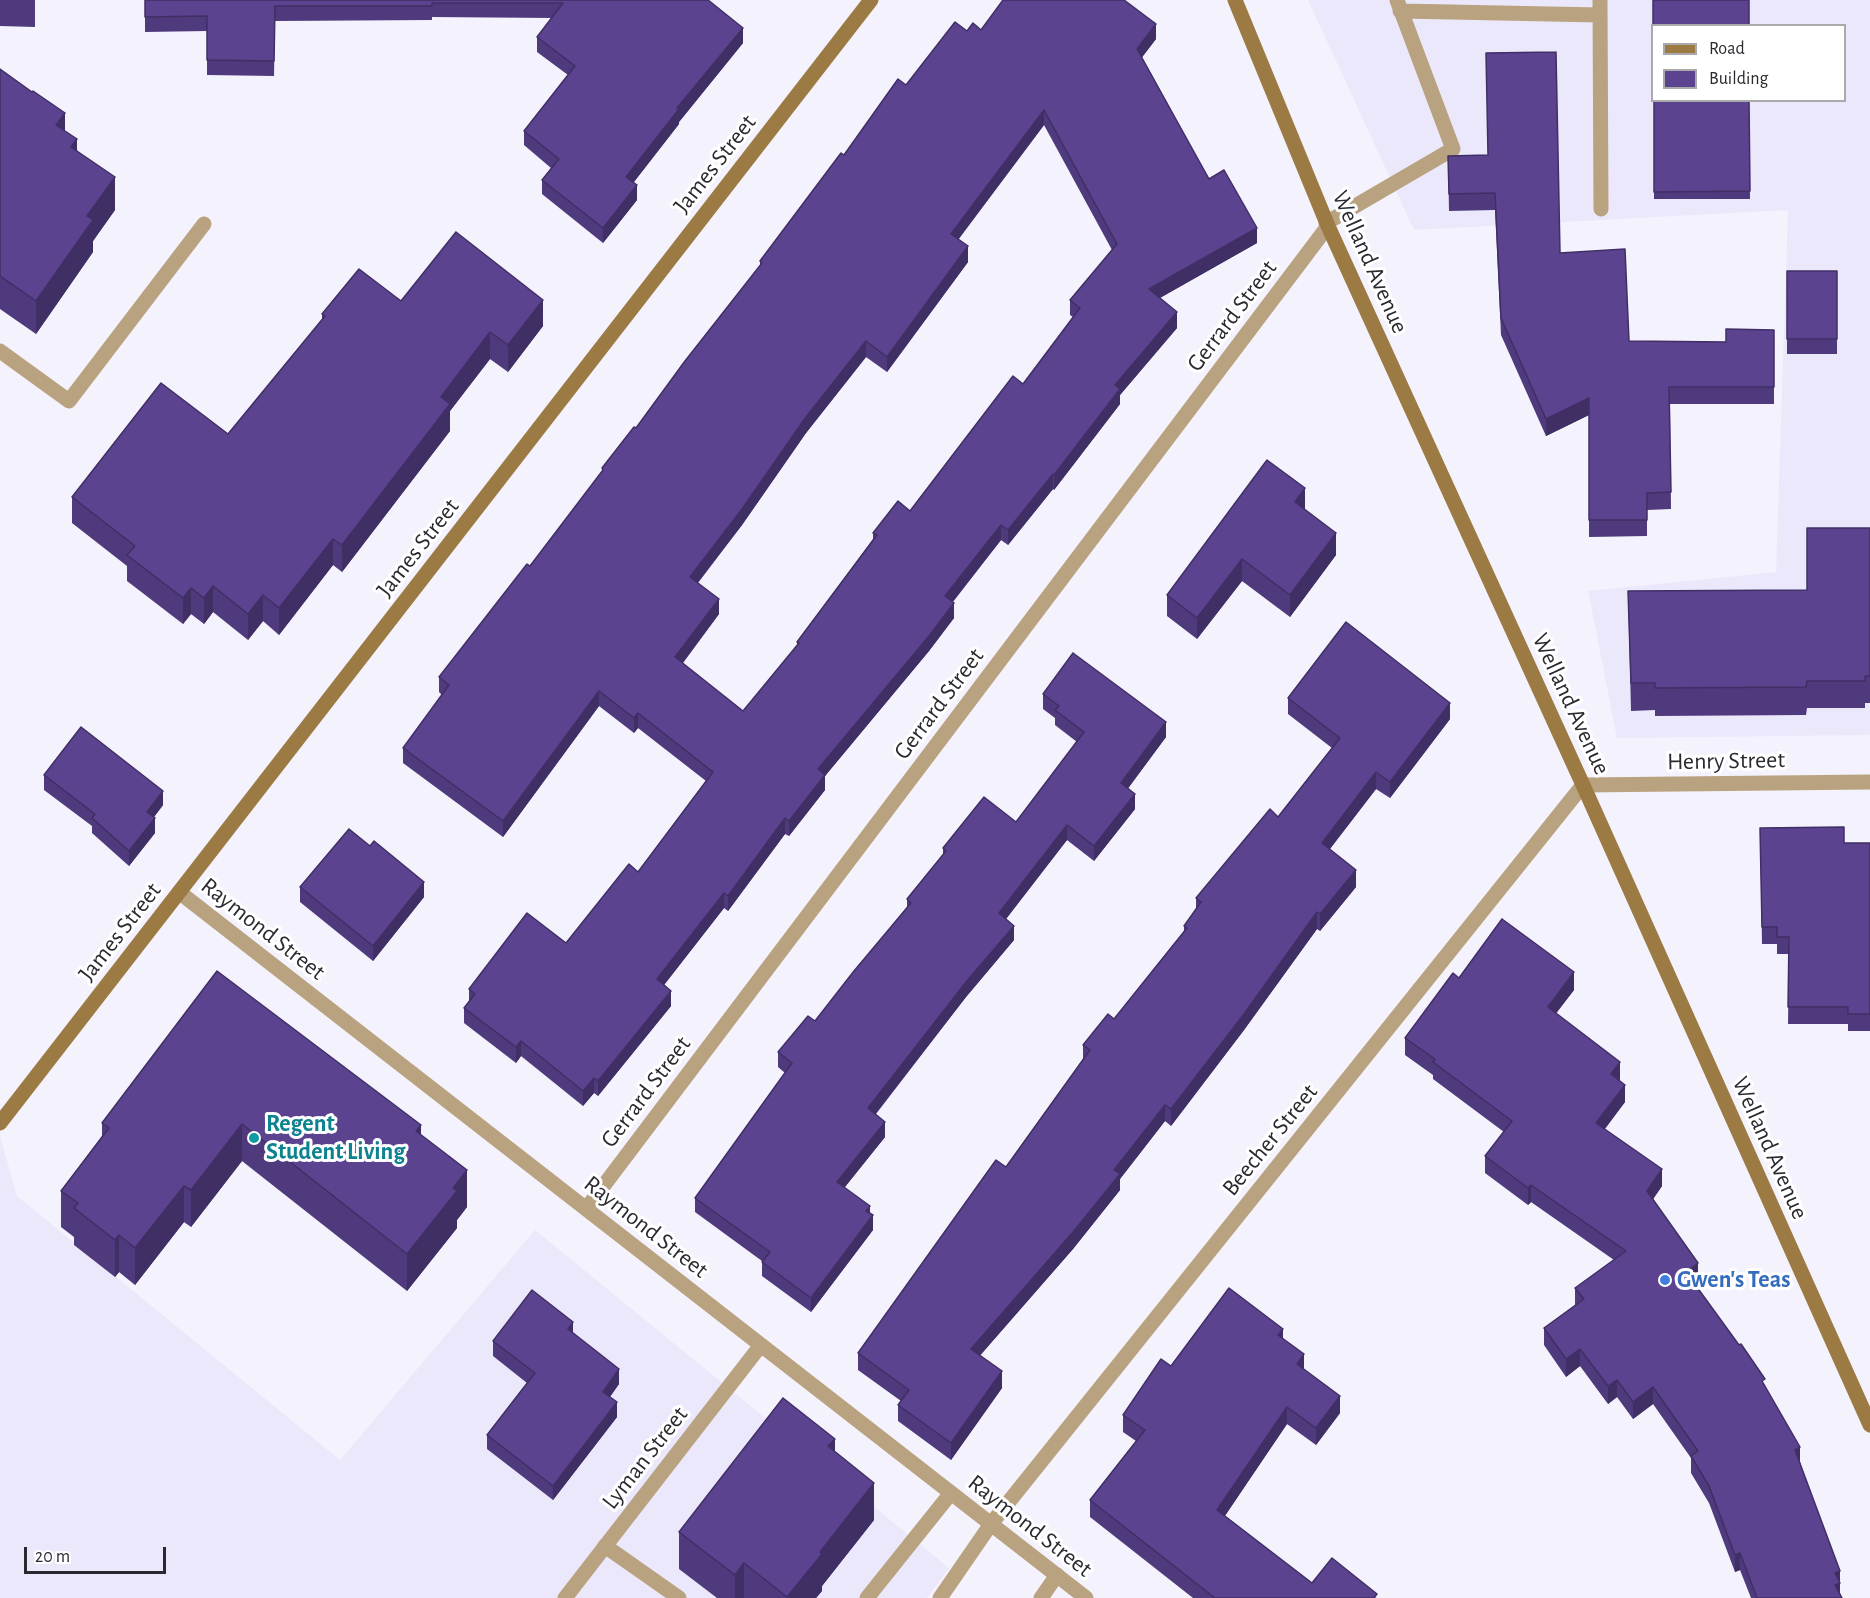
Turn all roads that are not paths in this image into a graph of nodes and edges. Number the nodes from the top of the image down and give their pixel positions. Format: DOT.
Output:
graph roads {
  1 [pos="871,0"];
  2 [pos="1235,0"];
  3 [pos="1399,5"];
  4 [pos="1600,8"];
  5 [pos="1601,209"];
  6 [pos="204,224"];
  7 [pos="1327,225"];
  8 [pos="0,351"];
  9 [pos="1870,782"];
  10 [pos="1583,785"];
  11 [pos="179,892"];
  12 [pos="0,1123"];
  13 [pos="586,1209"];
  14 [pos="761,1345"];
  15 [pos="1870,1425"];
  16 [pos="951,1493"];
  17 [pos="991,1524"];
  18 [pos="605,1546"];
  19 [pos="1057,1575"];
  20 [pos="565,1598"];
  21 [pos="680,1598"];
  22 [pos="867,1598"];
  23 [pos="940,1598"];
  24 [pos="1041,1598"];
  25 [pos="1086,1598"];
  1 -- 11 [label="main road, James Street"];
  2 -- 7 [label="main road, Welland Avenue"];
  3 -- 4 [label="street"];
  3 -- 7 [label="street"];
  4 -- 5 [label="street"];
  6 -- 8 [label="street"];
  7 -- 10 [label="main road, Welland Avenue"];
  7 -- 13 [label="street, Gerrard Street"];
  9 -- 10 [label="street, Henry Street"];
  10 -- 15 [label="main road, Welland Avenue"];
  10 -- 17 [label="street, Beecher Street"];
  11 -- 12 [label="main road, James Street"];
  11 -- 13 [label="street, Raymond Street"];
  13 -- 14 [label="street, Raymond Street"];
  14 -- 16 [label="street, Raymond Street"];
  14 -- 18 [label="street, Lyman Street"];
  16 -- 17 [label="street, Raymond Street"];
  16 -- 22 [label="street"];
  17 -- 19 [label="street, Raymond Street"];
  17 -- 23 [label="street, Beecher Street"];
  18 -- 20 [label="street, Lyman Street"];
  18 -- 21 [label="street"];
  19 -- 24 [label="street"];
  19 -- 25 [label="street, Raymond Street"];
}
